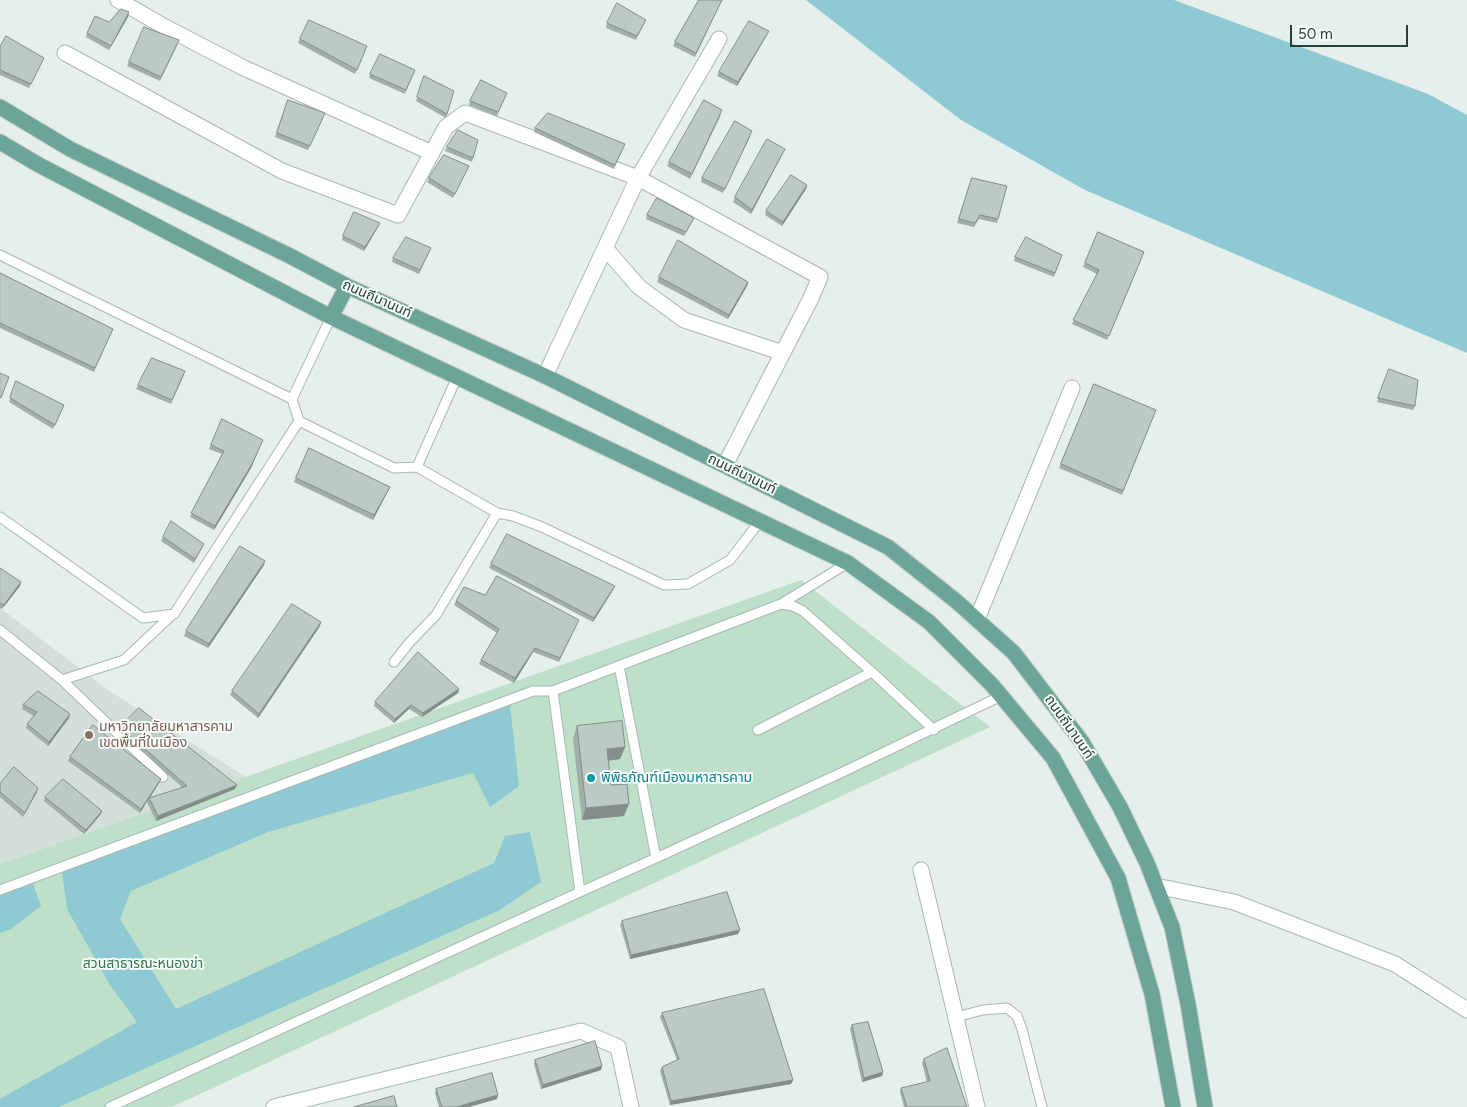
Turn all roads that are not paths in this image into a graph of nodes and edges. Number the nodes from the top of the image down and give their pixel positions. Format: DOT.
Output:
graph roads {
  1 [pos="118,0"];
  2 [pos="719,39"];
  3 [pos="64,53"];
  4 [pos="0,107"];
  5 [pos="0,142"];
  6 [pos="432,154"];
  7 [pos="638,178"];
  8 [pos="605,248"];
  9 [pos="0,255"];
  10 [pos="347,286"];
  11 [pos="331,316"];
  12 [pos="783,353"];
  13 [pos="545,376"];
  14 [pos="457,377"];
  15 [pos="1072,388"];
  16 [pos="292,398"];
  17 [pos="298,421"];
  18 [pos="725,466"];
  19 [pos="418,467"];
  20 [pos="497,513"];
  21 [pos="0,517"];
  22 [pos="760,521"];
  23 [pos="848,563"];
  24 [pos="781,604"];
  25 [pos="174,614"];
  26 [pos="977,619"];
  27 [pos="0,630"];
  28 [pos="394,662"];
  29 [pos="619,666"];
  30 [pos="872,672"];
  31 [pos="62,680"];
  32 [pos="553,691"];
  33 [pos="1001,696"];
  34 [pos="758,730"];
  35 [pos="934,730"];
  36 [pos="163,777"];
  37 [pos="656,858"];
  38 [pos="921,870"];
  39 [pos="1156,886"];
  40 [pos="0,890"];
  41 [pos="580,892"];
  42 [pos="1467,1010"];
  43 [pos="956,1017"];
  44 [pos="110,1107"];
  45 [pos="274,1107"];
  46 [pos="631,1107"];
  47 [pos="977,1107"];
  48 [pos="1042,1107"];
  49 [pos="1173,1107"];
  50 [pos="1205,1107"];
  1 -- 6 [label="street"];
  2 -- 7 [label="street"];
  3 -- 6 [label="street"];
  4 -- 10 [label="main road, ถนนถีนานนท์"];
  5 -- 11 [label="main road"];
  6 -- 7 [label="street"];
  7 -- 8 [label="street"];
  7 -- 12 [label="street"];
  8 -- 12 [label="street"];
  8 -- 13 [label="street"];
  9 -- 16 [label="lane"];
  10 -- 11 [label="main road"];
  10 -- 13 [label="main road, ถนนถีนานนท์"];
  11 -- 14 [label="main road"];
  11 -- 16 [label="lane"];
  12 -- 18 [label="street"];
  13 -- 18 [label="main road, ถนนถีนานนท์"];
  14 -- 19 [label="lane"];
  14 -- 22 [label="main road"];
  15 -- 26 [label="street"];
  16 -- 17 [label="lane"];
  17 -- 19 [label="lane"];
  17 -- 25 [label="lane"];
  18 -- 26 [label="main road, ถนนถีนานนท์"];
  19 -- 20 [label="lane"];
  20 -- 22 [label="lane"];
  20 -- 28 [label="lane"];
  21 -- 25 [label="lane"];
  22 -- 23 [label="main road"];
  23 -- 24 [label="lane"];
  23 -- 33 [label="main road"];
  24 -- 29 [label="lane"];
  24 -- 30 [label="lane"];
  25 -- 31 [label="lane"];
  26 -- 39 [label="main road, ถนนถีนานนท์"];
  27 -- 31 [label="lane"];
  29 -- 32 [label="lane"];
  29 -- 37 [label="lane"];
  30 -- 34 [label="lane"];
  30 -- 35 [label="lane"];
  31 -- 36 [label="lane"];
  32 -- 40 [label="lane"];
  32 -- 41 [label="lane"];
  33 -- 35 [label="lane"];
  33 -- 49 [label="main road"];
  35 -- 37 [label="lane"];
  37 -- 41 [label="lane"];
  38 -- 43 [label="street"];
  39 -- 42 [label="street"];
  39 -- 50 [label="main road, ถนนถีนานนท์"];
  41 -- 44 [label="lane"];
  43 -- 47 [label="street"];
  43 -- 48 [label="lane"];
  45 -- 46 [label="street"];
}
